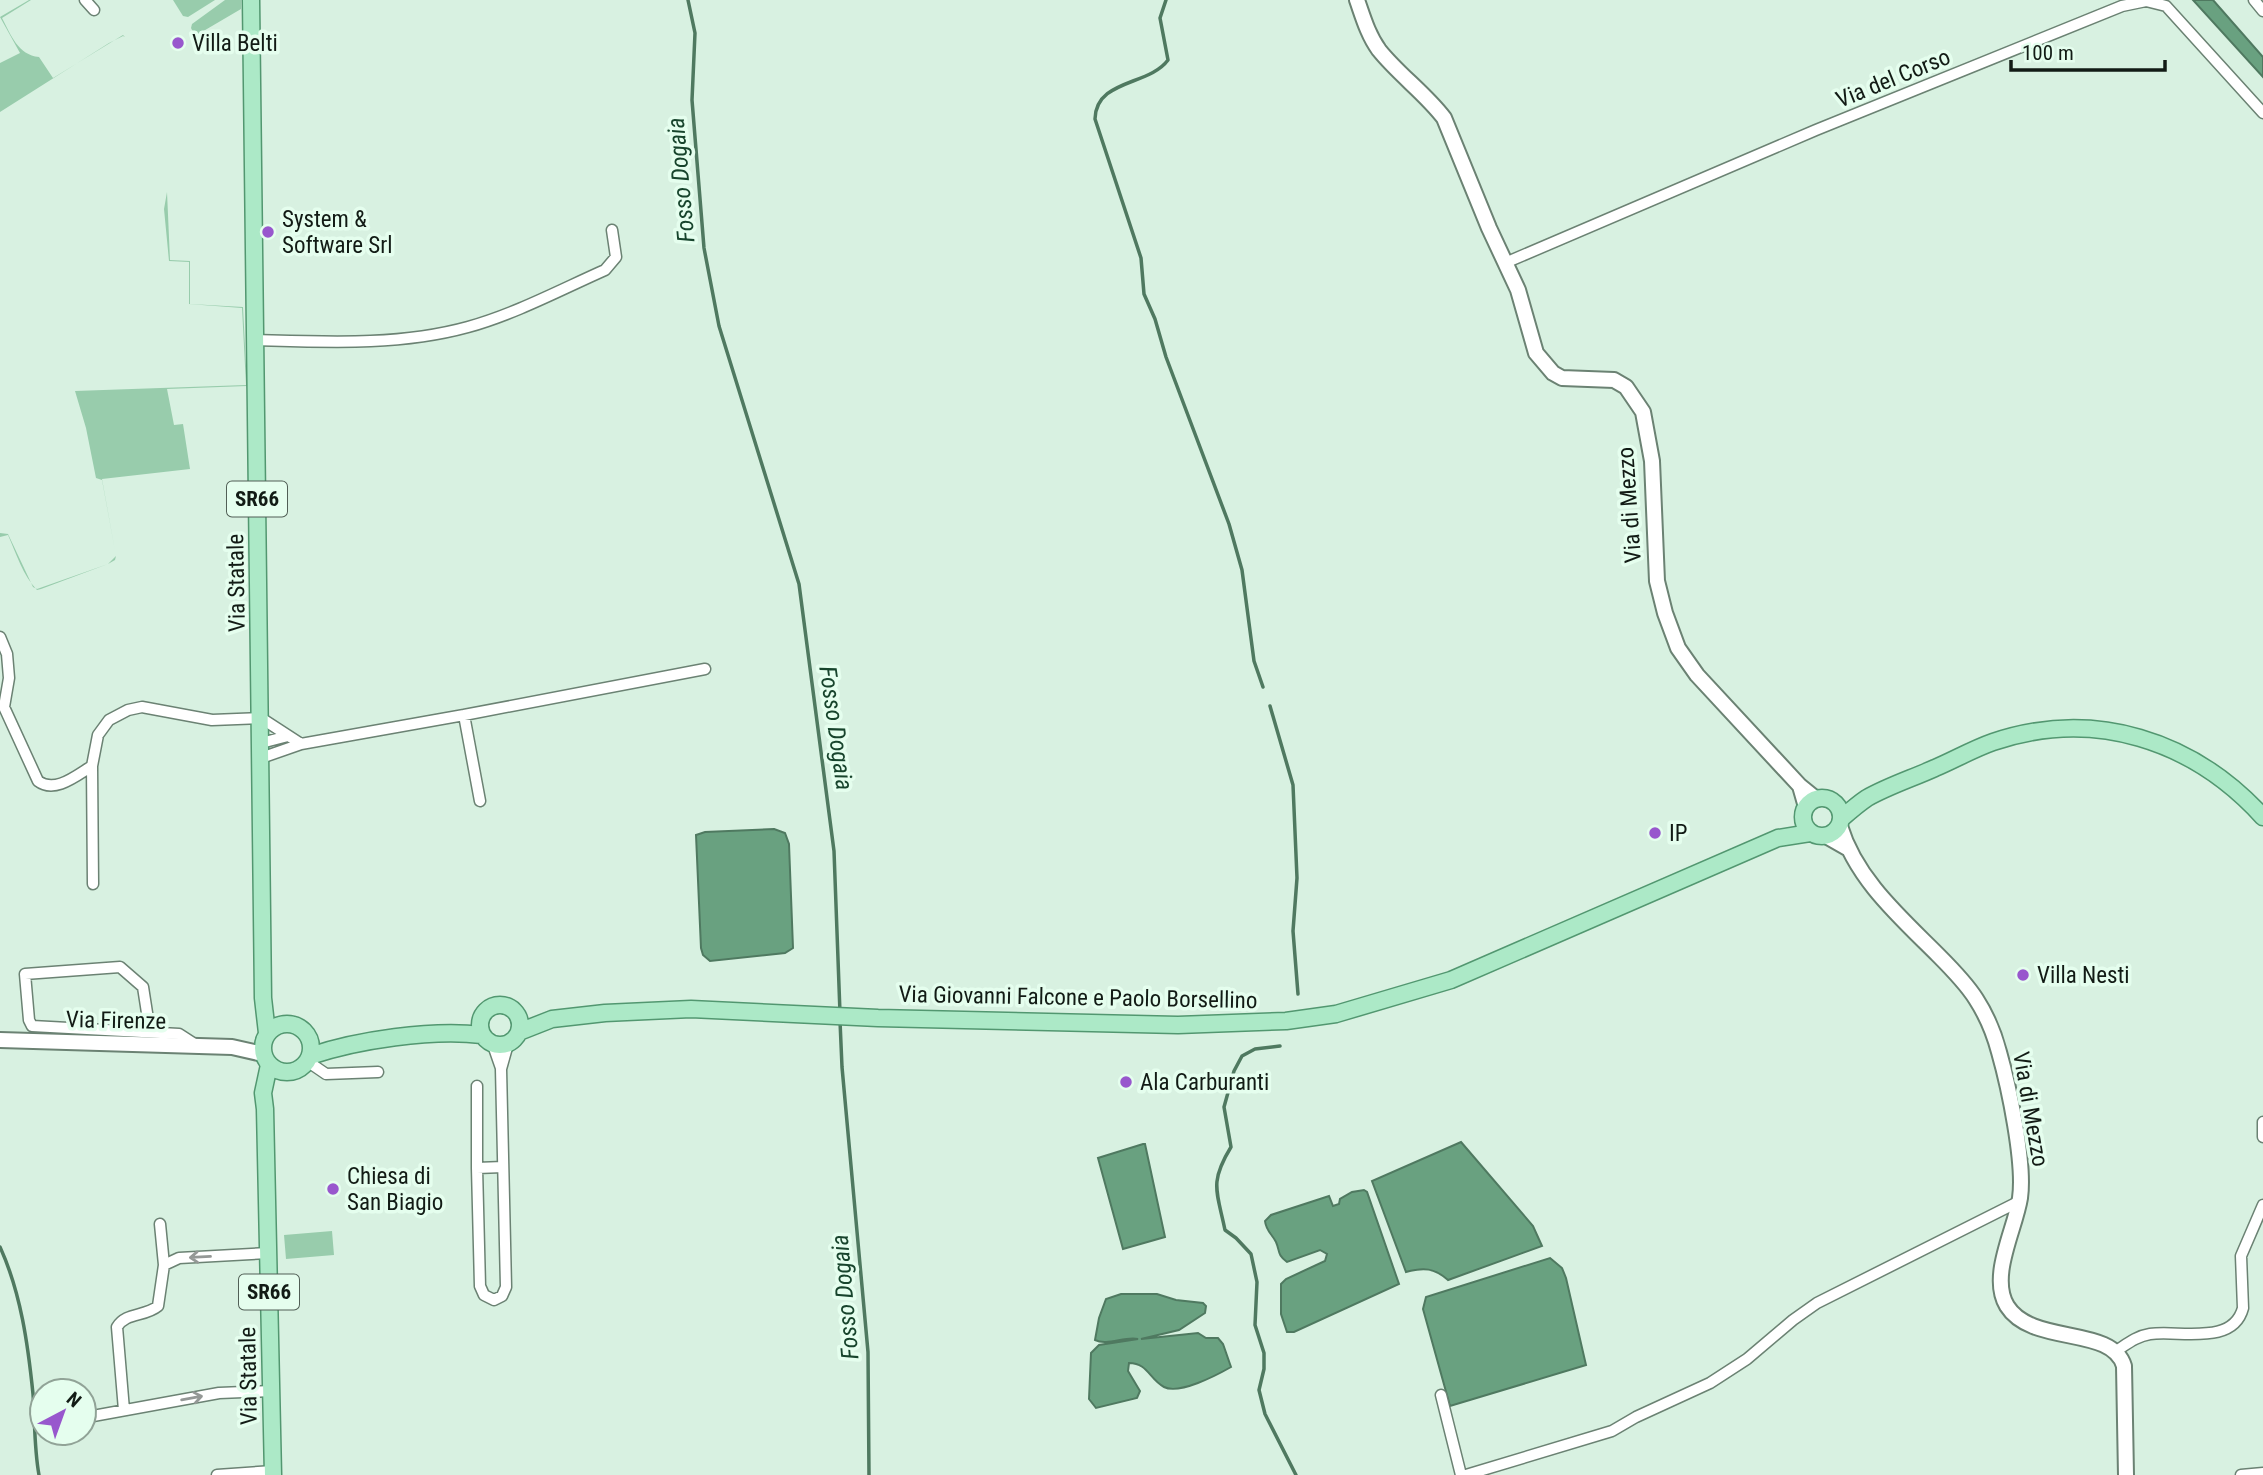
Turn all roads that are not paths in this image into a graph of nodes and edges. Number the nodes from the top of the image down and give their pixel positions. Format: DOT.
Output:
graph roads {
  1 [pos="85,0"];
  2 [pos="251,0"];
  3 [pos="1357,0"];
  4 [pos="2254,0"];
  5 [pos="94,10"];
  6 [pos="2263,11"];
  7 [pos="2263,113"];
  8 [pos="612,230"];
  9 [pos="1505,263"];
  10 [pos="255,340"];
  11 [pos="0,636"];
  12 [pos="705,669"];
  13 [pos="464,715"];
  14 [pos="261,718"];
  15 [pos="288,736"];
  16 [pos="301,744"];
  17 [pos="261,750"];
  18 [pos="92,766"];
  19 [pos="1867,799"];
  20 [pos="480,801"];
  21 [pos="1834,802"];
  22 [pos="1808,807"];
  23 [pos="2263,817"];
  24 [pos="1841,822"];
  25 [pos="1818,834"];
  26 [pos="1778,838"];
  27 [pos="1847,848"];
  28 [pos="93,884"];
  29 [pos="263,998"];
  30 [pos="516,1013"];
  31 [pos="481,1017"];
  32 [pos="552,1019"];
  33 [pos="288,1024"];
  34 [pos="150,1032"];
  35 [pos="449,1032"];
  36 [pos="266,1035"];
  37 [pos="309,1038"];
  38 [pos="501,1039"];
  39 [pos="0,1040"];
  40 [pos="196,1046"];
  41 [pos="340,1046"];
  42 [pos="232,1047"];
  43 [pos="308,1059"];
  44 [pos="271,1064"];
  45 [pos="378,1072"];
  46 [pos="477,1086"];
  47 [pos="2263,1122"];
  48 [pos="2263,1137"];
  49 [pos="503,1167"];
  50 [pos="477,1168"];
  51 [pos="2020,1202"];
  52 [pos="2263,1205"];
  53 [pos="160,1224"];
  54 [pos="268,1253"];
  55 [pos="164,1265"];
  56 [pos="2116,1351"];
  57 [pos="271,1391"];
  58 [pos="1441,1395"];
  59 [pos="124,1410"];
  60 [pos="98,1415"];
  61 [pos="273,1473"];
  62 [pos="2263,1473"];
  63 [pos="217,1475"];
  64 [pos="1464,1475"];
  65 [pos="2126,1475"];
  66 [pos="2241,1475"];
  1 -- 5 [label="street"];
  2 -- 10 [label="main road, Via Statale / SR66"];
  3 -- 9 [label="street, Via di Mezzo"];
  4 -- 6 [label="street"];
  7 -- 9 [label="street, Via del Corso"];
  8 -- 10 [label="street"];
  9 -- 22 [label="street, Via di Mezzo"];
  10 -- 14 [label="main road, Via Statale / SR66"];
  11 -- 18 [label="street"];
  12 -- 13 [label="street"];
  13 -- 16 [label="street"];
  13 -- 20 [label="street"];
  14 -- 15 [label="street"];
  14 -- 17 [label="main road, Via Statale / SR66"];
  14 -- 18 [label="street"];
  15 -- 16 [label="street"];
  15 -- 17 [label="street"];
  16 -- 17 [label="street"];
  17 -- 29 [label="main road, Via Statale / SR66"];
  18 -- 28 [label="street"];
  19 -- 21 [label="main road"];
  19 -- 23 [label="main road"];
  19 -- 24 [label="main road"];
  21 -- 22 [label="main road"];
  21 -- 24 [label="main road"];
  22 -- 25 [label="main road"];
  22 -- 26 [label="main road, Via Giovanni Falcone e Paolo Borsellino"];
  24 -- 25 [label="main road"];
  24 -- 27 [label="street"];
  25 -- 26 [label="main road, Via Giovanni Falcone e Paolo Borsellino"];
  25 -- 27 [label="street"];
  26 -- 32 [label="main road, Via Giovanni Falcone e Paolo Borsellino"];
  27 -- 51 [label="street, Via di Mezzo"];
  29 -- 33 [label="main road"];
  29 -- 36 [label="main road, Via Statale / SR66"];
  30 -- 31 [label="main road, Via Giovanni Falcone e Paolo Borsellino"];
  30 -- 32 [label="main road, Via Giovanni Falcone e Paolo Borsellino"];
  30 -- 38 [label="main road"];
  31 -- 35 [label="main road, Via Giovanni Falcone e Paolo Borsellino"];
  31 -- 38 [label="main road"];
  32 -- 38 [label="main road, Via Giovanni Falcone e Paolo Borsellino"];
  33 -- 36 [label="main road"];
  33 -- 37 [label="main road"];
  34 -- 34 [label="street"];
  34 -- 40 [label="street"];
  35 -- 38 [label="main road, Via Giovanni Falcone e Paolo Borsellino"];
  35 -- 41 [label="main road, Via Giovanni Falcone e Paolo Borsellino"];
  36 -- 42 [label="street"];
  36 -- 44 [label="main road, SR66"];
  37 -- 41 [label="main road, Via Giovanni Falcone e Paolo Borsellino"];
  37 -- 43 [label="main road"];
  38 -- 49 [label="street"];
  39 -- 40 [label="street, Via Firenze"];
  40 -- 42 [label="street, Via Firenze"];
  41 -- 43 [label="main road, Via Giovanni Falcone e Paolo Borsellino"];
  42 -- 44 [label="street"];
  43 -- 44 [label="main road"];
  43 -- 45 [label="street"];
  44 -- 54 [label="main road, Via Statale / SR66"];
  46 -- 50 [label="street"];
  47 -- 48 [label="street"];
  49 -- 50 [label="street"];
  49 -- 50 [label="street"];
  51 -- 56 [label="street, Via di Mezzo"];
  51 -- 64 [label="street"];
  52 -- 56 [label="street"];
  53 -- 55 [label="street"];
  54 -- 55 [label="street, one-way"];
  54 -- 57 [label="main road, Via Statale / SR66"];
  55 -- 59 [label="street"];
  56 -- 65 [label="street"];
  59 -- 57 [label="street, one-way"];
  57 -- 61 [label="main road, Via Statale / SR66"];
  58 -- 64 [label="street"];
  59 -- 60 [label="street"];
  61 -- 63 [label="street"];
  62 -- 66 [label="street"];
}
